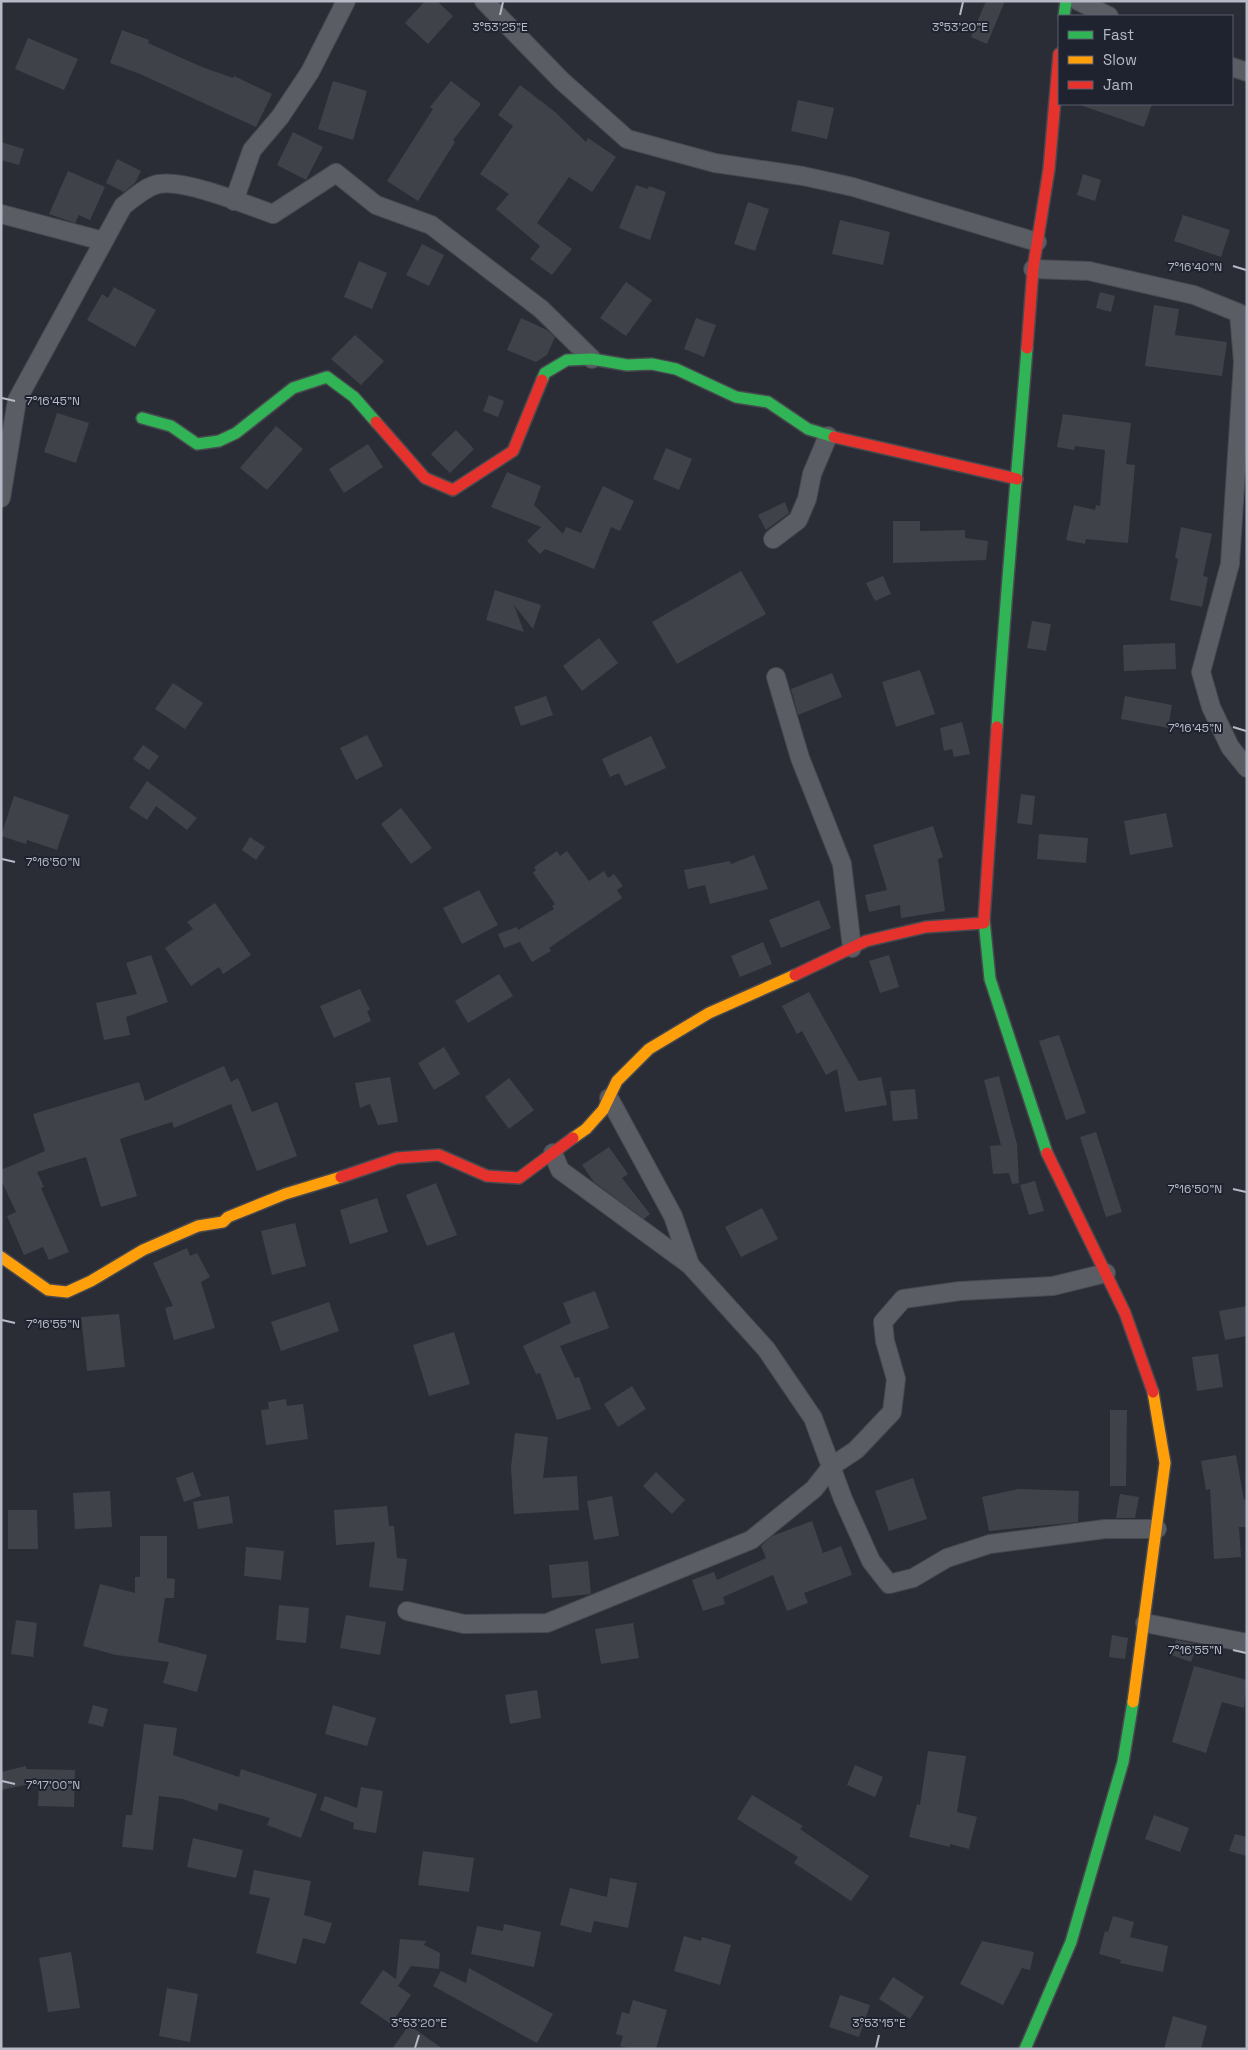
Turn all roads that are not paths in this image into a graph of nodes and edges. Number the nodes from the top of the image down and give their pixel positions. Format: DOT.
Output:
graph roads {
  1 [pos="346,1"];
  2 [pos="484,1"];
  3 [pos="1066,1"];
  4 [pos="1078,1"];
  5 [pos="1064,15"];
  6 [pos="1108,15"];
  7 [pos="1058,66"];
  8 [pos="1233,67"];
  9 [pos="1247,72"];
  10 [pos="234,201"];
  11 [pos="1,214"];
  12 [pos="103,242"];
  13 [pos="1037,242"];
  14 [pos="1033,268"];
  15 [pos="592,359"];
  16 [pos="142,418"];
  17 [pos="828,436"];
  18 [pos="1017,480"];
  19 [pos="1,498"];
  20 [pos="773,539"];
  21 [pos="776,677"];
  22 [pos="1247,768"];
  23 [pos="984,923"];
  24 [pos="852,948"];
  25 [pos="609,1098"];
  26 [pos="553,1153"];
  27 [pos="1,1257"];
  28 [pos="690,1265"];
  29 [pos="1106,1274"];
  30 [pos="832,1466"];
  31 [pos="1157,1529"];
  32 [pos="407,1611"];
  33 [pos="1146,1623"];
  34 [pos="1247,1643"];
  35 [pos="1025,2049"];
  1 -- 10 [label="street"];
  2 -- 13 [label="street"];
  3 -- 5 [label="street"];
  4 -- 6 [label="street"];
  7 -- 13 [label="street"];
  8 -- 9 [label="street"];
  10 -- 12 [label="street"];
  10 -- 15 [label="street"];
  11 -- 12 [label="street"];
  12 -- 19 [label="street"];
  13 -- 14 [label="street"];
  14 -- 18 [label="street"];
  14 -- 22 [label="street"];
  15 -- 16 [label="street"];
  15 -- 17 [label="street"];
  17 -- 18 [label="street"];
  17 -- 20 [label="street"];
  18 -- 23 [label="street"];
  21 -- 24 [label="street"];
  23 -- 24 [label="street"];
  23 -- 29 [label="street"];
  24 -- 25 [label="street"];
  25 -- 26 [label="street"];
  25 -- 28 [label="street"];
  26 -- 27 [label="street"];
  26 -- 28 [label="street"];
  28 -- 30 [label="street"];
  29 -- 30 [label="street"];
  29 -- 31 [label="street"];
  30 -- 31 [label="street"];
  30 -- 32 [label="street"];
  31 -- 33 [label="street"];
  33 -- 34 [label="street"];
  33 -- 35 [label="street"];
}
